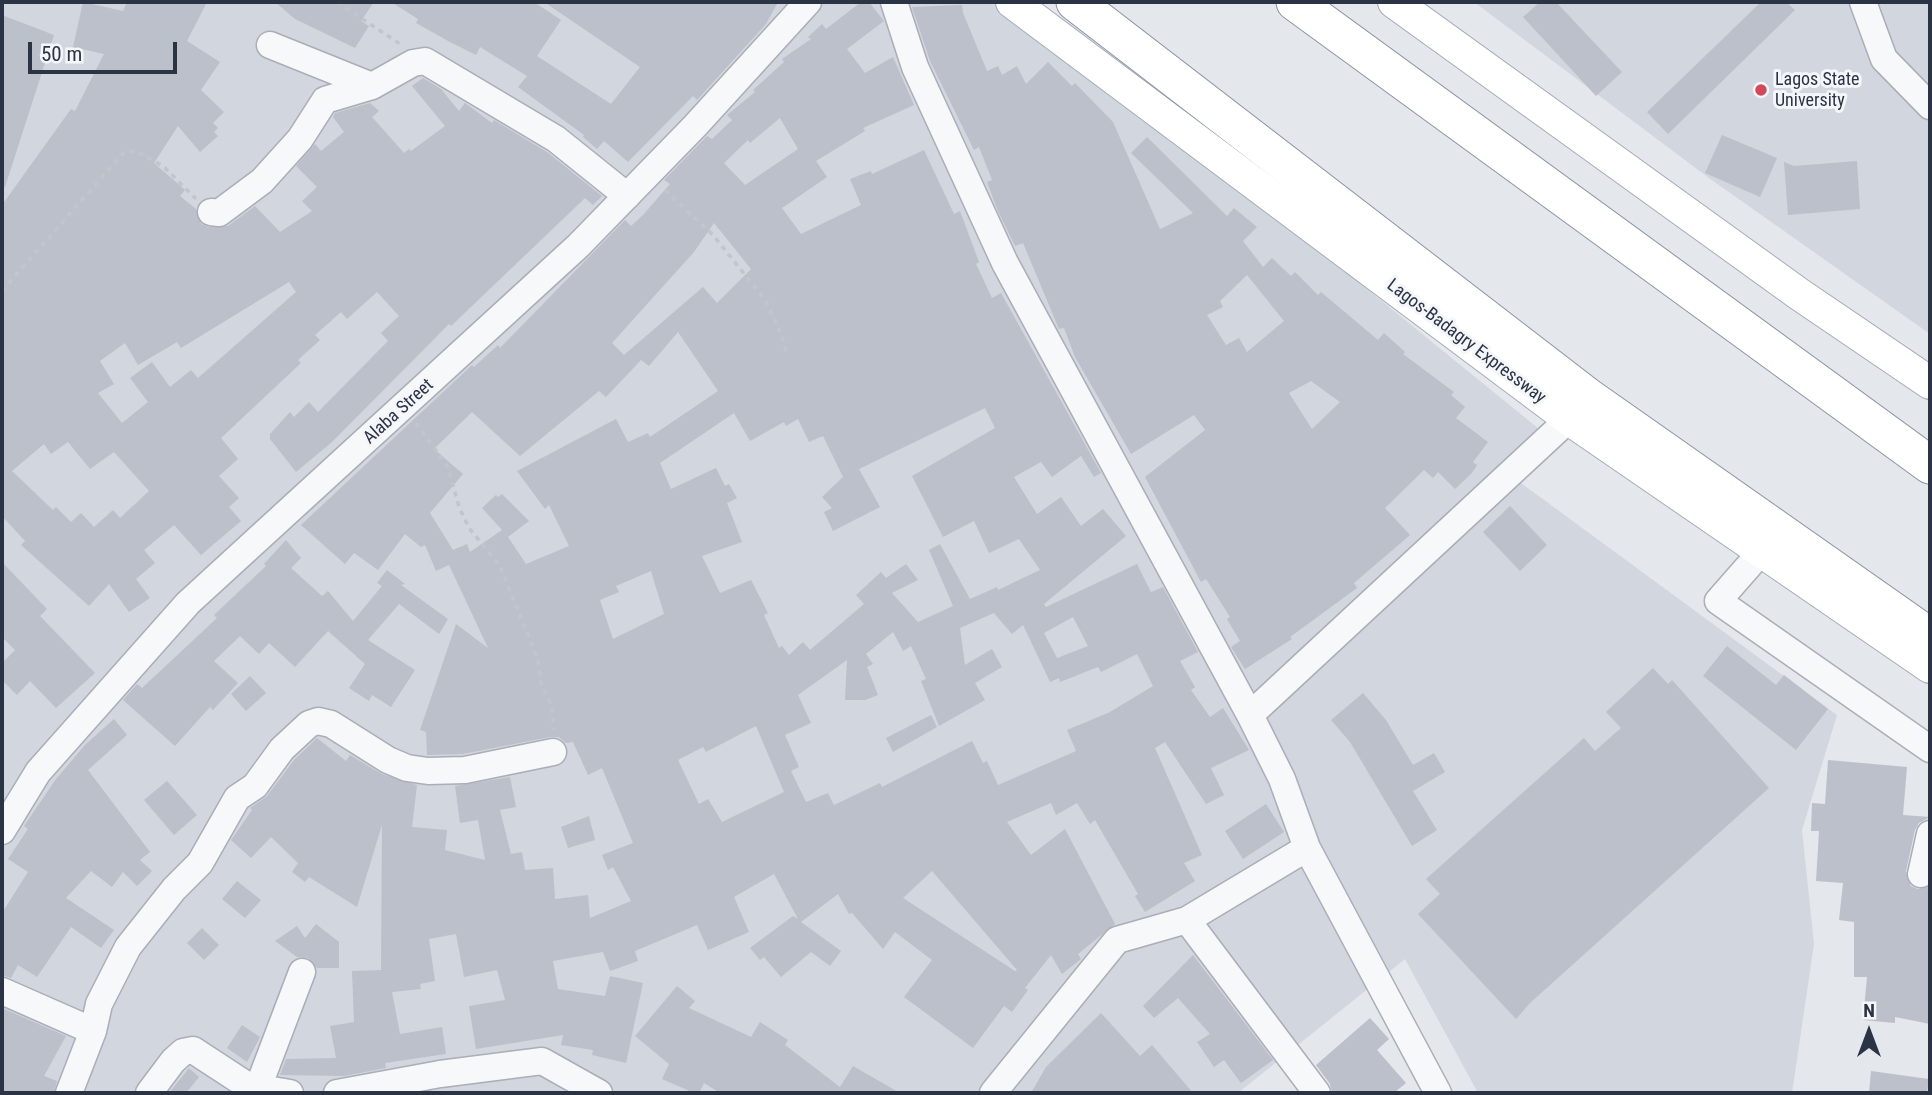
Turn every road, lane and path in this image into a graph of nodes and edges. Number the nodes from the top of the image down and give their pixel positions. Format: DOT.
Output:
graph roads {
  1 [pos="337,2"];
  2 [pos="808,2"];
  3 [pos="894,2"];
  4 [pos="1012,2"];
  5 [pos="1075,2"];
  6 [pos="1295,2"];
  7 [pos="1394,2"];
  8 [pos="1863,2"];
  9 [pos="270,45"];
  10 [pos="425,61"];
  11 [pos="372,86"];
  12 [pos="1930,106"];
  13 [pos="648,175"];
  14 [pos="627,196"];
  15 [pos="211,212"];
  16 [pos="2,291"];
  17 [pos="787,355"];
  18 [pos="1930,383"];
  19 [pos="403,408"];
  20 [pos="1569,419"];
  21 [pos="1930,465"];
  22 [pos="1761,552"];
  23 [pos="1930,637"];
  24 [pos="1930,667"];
  25 [pos="1250,715"];
  26 [pos="1930,749"];
  27 [pos="552,752"];
  28 [pos="2,831"];
  29 [pos="1930,834"];
  30 [pos="1307,848"];
  31 [pos="1921,874"];
  32 [pos="1187,920"];
  33 [pos="302,972"];
  34 [pos="2,991"];
  35 [pos="93,1031"];
  36 [pos="245,1089"];
  37 [pos="69,1093"];
  38 [pos="149,1093"];
  39 [pos="290,1093"];
  40 [pos="337,1093"];
  41 [pos="599,1093"];
  42 [pos="993,1093"];
  43 [pos="1317,1093"];
  44 [pos="1438,1093"];
  1 -- 10 [label="path"];
  2 -- 13 [label="street, Alaba Street"];
  3 -- 25 [label="street"];
  4 -- 20 [label="main road, Lagos-Badagry Expressway"];
  5 -- 23 [label="highway, Lagos-Badagry Expressway"];
  6 -- 21 [label="highway"];
  7 -- 18 [label="main road"];
  8 -- 12 [label="street"];
  9 -- 11 [label="street"];
  10 -- 11 [label="street"];
  10 -- 14 [label="street"];
  11 -- 15 [label="street"];
  13 -- 14 [label="street, Alaba Street"];
  13 -- 17 [label="path"];
  14 -- 19 [label="street, Alaba Street"];
  15 -- 16 [label="path"];
  19 -- 27 [label="path"];
  19 -- 28 [label="street, Alaba Street"];
  20 -- 22 [label="main road, Lagos-Badagry Expressway"];
  20 -- 25 [label="street"];
  22 -- 24 [label="main road, Lagos-Badagry Expressway"];
  22 -- 26 [label="street"];
  25 -- 30 [label="street"];
  27 -- 35 [label="street"];
  29 -- 31 [label="street"];
  30 -- 32 [label="street"];
  30 -- 44 [label="street"];
  32 -- 42 [label="street"];
  32 -- 43 [label="street"];
  33 -- 36 [label="street"];
  34 -- 35 [label="street"];
  35 -- 37 [label="street"];
  36 -- 38 [label="street"];
  36 -- 39 [label="street"];
  40 -- 41 [label="street"];
}
